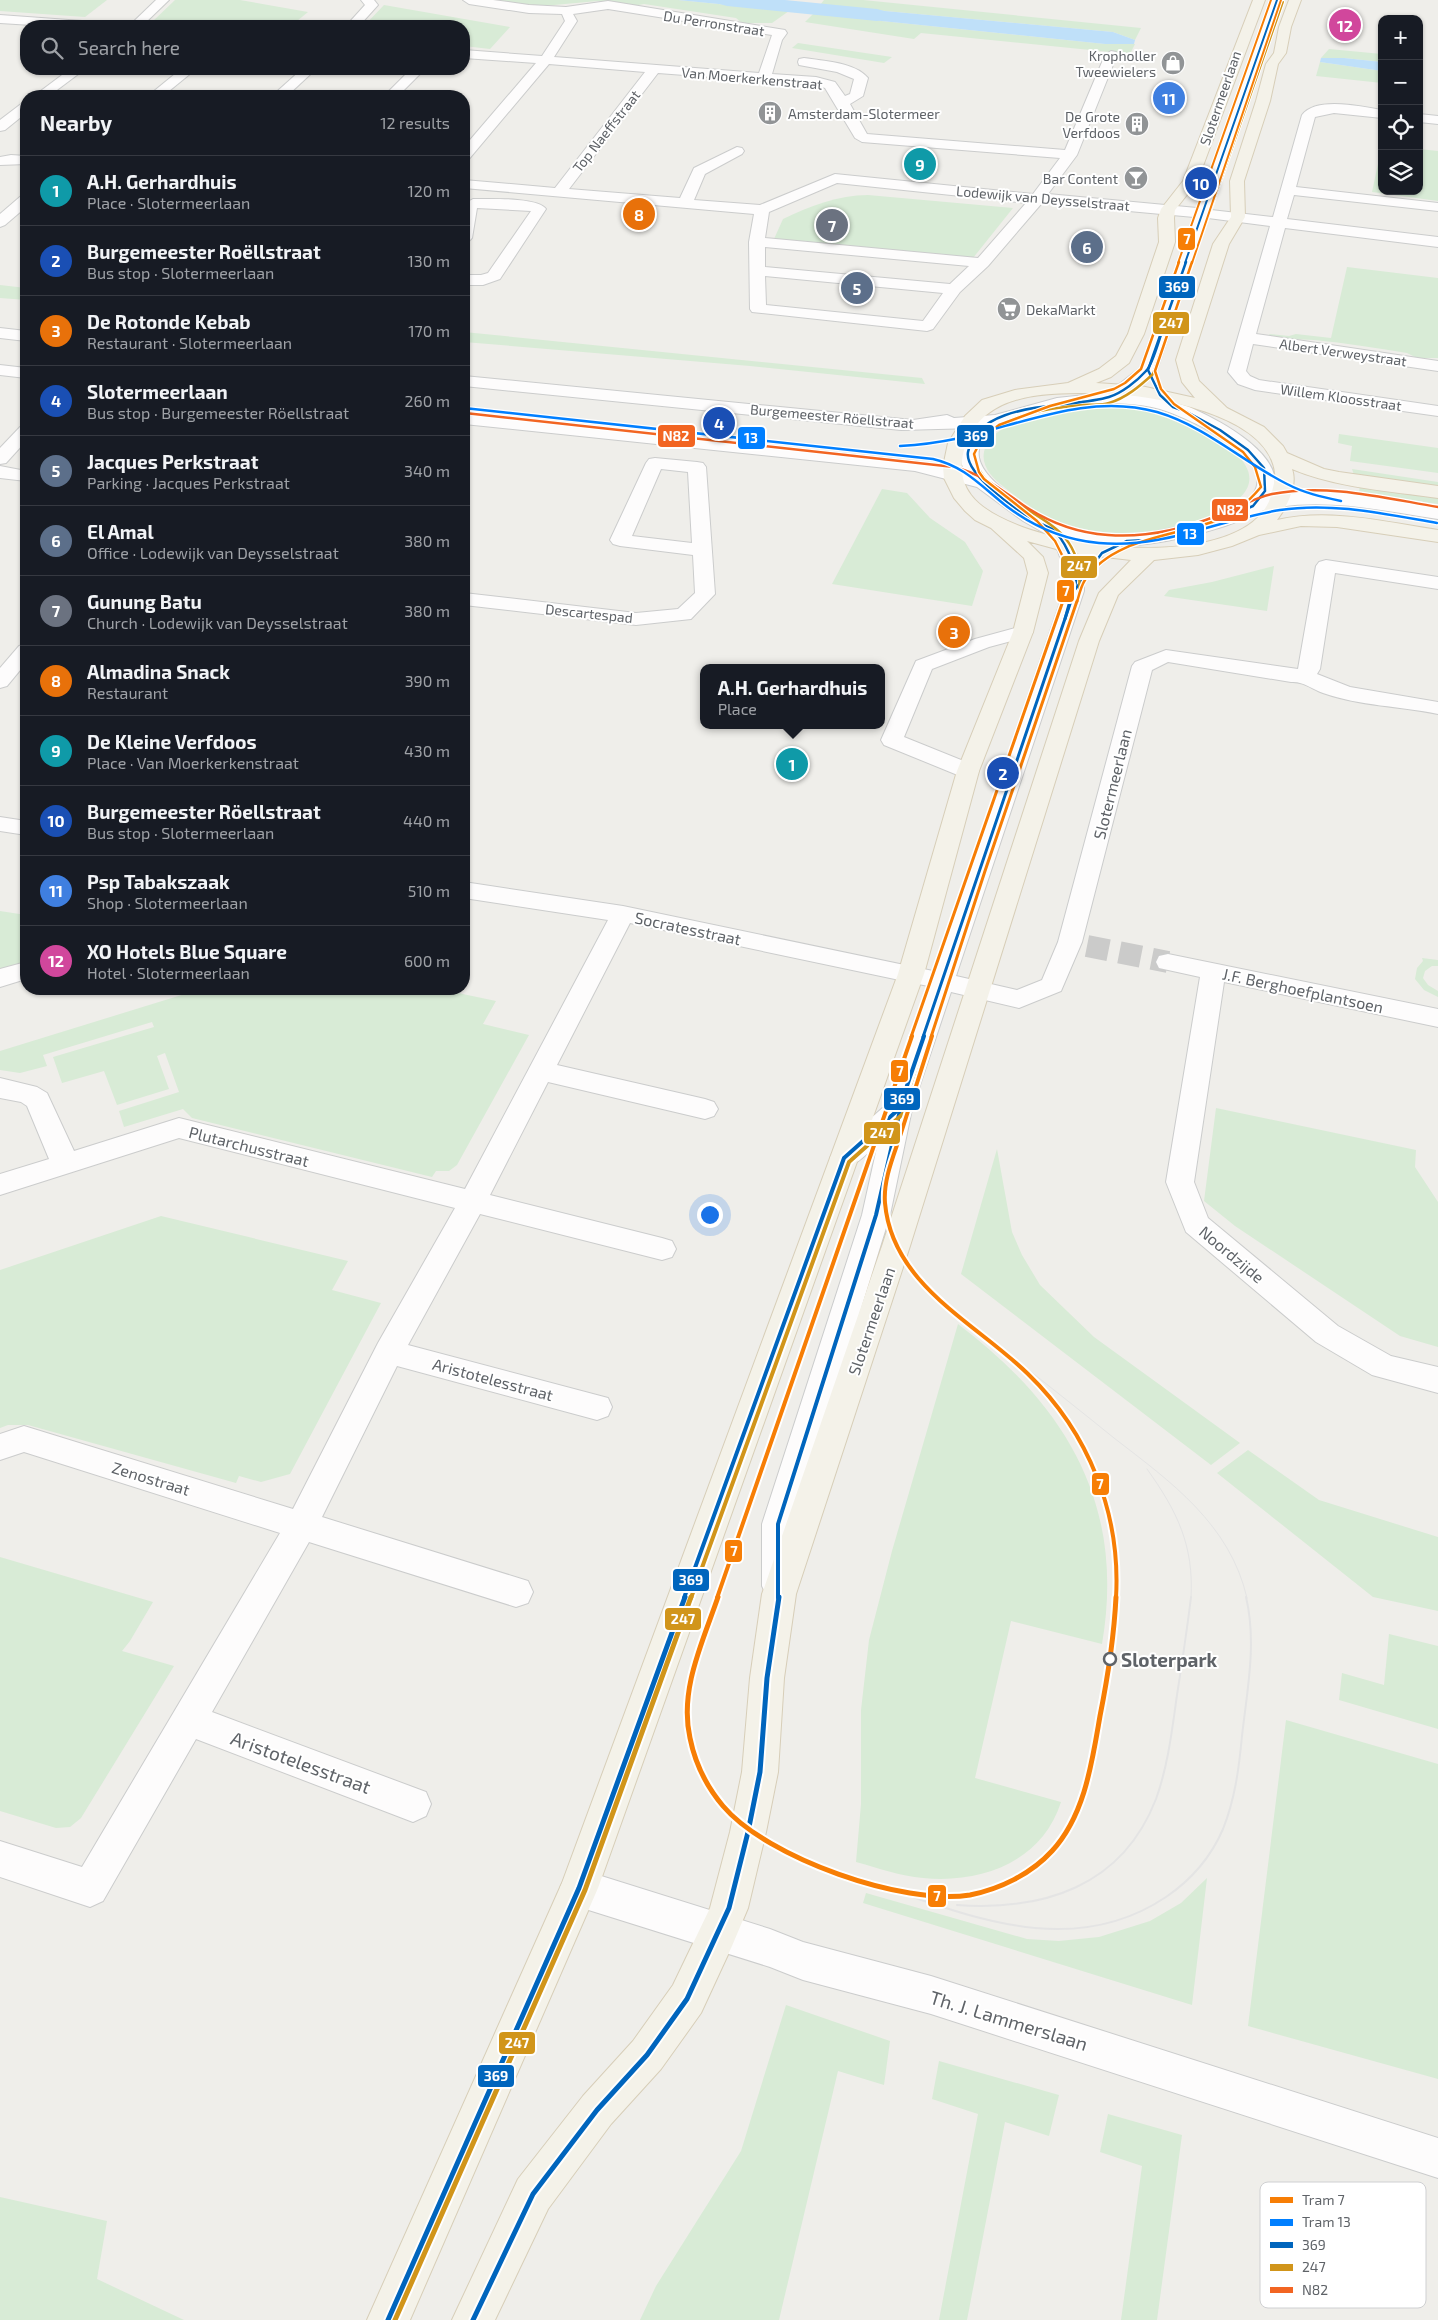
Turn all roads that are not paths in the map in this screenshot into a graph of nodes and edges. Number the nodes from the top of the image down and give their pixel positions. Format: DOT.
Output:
graph roads {
  1 [pos="163,0"];
  2 [pos="367,0"];
  3 [pos="469,0"];
  4 [pos="1259,0"];
  5 [pos="1277,0"];
  6 [pos="1296,0"];
  7 [pos="566,11"];
  8 [pos="0,19"];
  9 [pos="141,20"];
  10 [pos="358,20"];
  11 [pos="20,21"];
  12 [pos="20,25"];
  13 [pos="6,34"];
  14 [pos="470,54"];
  15 [pos="1111,55"];
  16 [pos="546,60"];
  17 [pos="791,61"];
  18 [pos="654,69"];
  19 [pos="70,75"];
  20 [pos="181,75"];
  21 [pos="302,75"];
  22 [pos="412,75"];
  23 [pos="764,78"];
  24 [pos="49,90"];
  25 [pos="163,90"];
  26 [pos="286,90"];
  27 [pos="397,90"];
  28 [pos="843,102"];
  29 [pos="20,112"];
  30 [pos="1378,114"];
  31 [pos="1423,118"];
  32 [pos="1438,120"];
  33 [pos="0,127"];
  34 [pos="470,149"];
  35 [pos="737,151"];
  36 [pos="1070,155"];
  37 [pos="20,160"];
  38 [pos="0,161"];
  39 [pos="470,185"];
  40 [pos="509,188"];
  41 [pos="1287,190"];
  42 [pos="559,192"];
  43 [pos="1038,198"];
  44 [pos="499,203"];
  45 [pos="685,203"];
  46 [pos="20,204"];
  47 [pos="470,204"];
  48 [pos="1438,207"];
  49 [pos="1168,209"];
  50 [pos="762,210"];
  51 [pos="1203,213"];
  52 [pos="1238,218"];
  53 [pos="0,222"];
  54 [pos="1278,222"];
  55 [pos="756,242"];
  56 [pos="1438,242"];
  57 [pos="982,262"];
  58 [pos="758,271"];
  59 [pos="470,280"];
  60 [pos="954,289"];
  61 [pos="0,333"];
  62 [pos="20,335"];
  63 [pos="1248,338"];
  64 [pos="1438,366"];
  65 [pos="0,370"];
  66 [pos="1148,370"];
  67 [pos="20,372"];
  68 [pos="470,382"];
  69 [pos="1068,388"];
  70 [pos="1116,393"];
  71 [pos="1167,401"];
  72 [pos="1438,410"];
  73 [pos="1222,411"];
  74 [pos="991,412"];
  75 [pos="470,420"];
  76 [pos="969,422"];
  77 [pos="929,424"];
  78 [pos="20,437"];
  79 [pos="1280,457"];
  80 [pos="0,459"];
  81 [pos="0,472"];
  82 [pos="1265,472"];
  83 [pos="952,474"];
  84 [pos="20,475"];
  85 [pos="983,482"];
  86 [pos="1282,490"];
  87 [pos="1438,492"];
  88 [pos="1253,506"];
  89 [pos="1438,514"];
  90 [pos="999,526"];
  91 [pos="1053,530"];
  92 [pos="1256,530"];
  93 [pos="1438,536"];
  94 [pos="1067,547"];
  95 [pos="1138,548"];
  96 [pos="702,550"];
  97 [pos="1102,553"];
  98 [pos="1438,583"];
  99 [pos="1074,591"];
  100 [pos="470,600"];
  101 [pos="1023,632"];
  102 [pos="20,657"];
  103 [pos="1304,675"];
  104 [pos="0,682"];
  105 [pos="1438,708"];
  106 [pos="968,771"];
  107 [pos="0,824"];
  108 [pos="20,827"];
  109 [pos="470,891"];
  110 [pos="623,914"];
  111 [pos="1168,962"];
  112 [pos="1213,971"];
  113 [pos="20,972"];
  114 [pos="911,974"];
  115 [pos="0,978"];
  116 [pos="942,982"];
  117 [pos="979,990"];
  118 [pos="1438,1018"];
  119 [pos="541,1072"];
  120 [pos="0,1088"];
  121 [pos="705,1109"];
  122 [pos="899,1109"];
  123 [pos="844,1158"];
  124 [pos="66,1163"];
  125 [pos="0,1185"];
  126 [pos="472,1201"];
  127 [pos="662,1249"];
  128 [pos="390,1352"];
  129 [pos="1438,1380"];
  130 [pos="597,1407"];
  131 [pos="0,1447"];
  132 [pos="302,1524"];
  133 [pos="516,1592"];
  134 [pos="779,1594"];
  135 [pos="189,1720"];
  136 [pos="413,1804"];
  137 [pos="0,1859"];
  138 [pos="579,1888"];
  139 [pos="719,1933"];
  140 [pos="1438,2158"];
  141 [pos="388,2320"];
  142 [pos="473,2320"];
  1 -- 9 [label="street"];
  2 -- 10 [label="street"];
  3 -- 7 [label="street, Du Perronstraat"];
  4 -- 49 [label="main road, Slotermeerlaan"];
  5 -- 51 [label="street, Slotermeerlaan"];
  6 -- 52 [label="main road"];
  7 -- 16 [label="street"];
  7 -- 23 [label="street, Du Perronstraat"];
  8 -- 11 [label="street"];
  12 -- 13 [label="street"];
  14 -- 16 [label="street, Van Moerkerkenstraat"];
  15 -- 36 [label="street"];
  16 -- 18 [label="street, Van Moerkerkenstraat"];
  16 -- 34 [label="street"];
  17 -- 28 [label="street"];
  18 -- 23 [label="street, Van Moerkerkenstraat"];
  18 -- 42 [label="street, Top Naeffstraat"];
  19 -- 24 [label="street"];
  20 -- 25 [label="street"];
  21 -- 26 [label="street"];
  22 -- 27 [label="street"];
  23 -- 28 [label="street, Van Moerkerkenstraat"];
  28 -- 36 [label="street, Van Moerkerkenstraat"];
  29 -- 33 [label="street"];
  30 -- 41 [label="street"];
  31 -- 32 [label="street"];
  35 -- 45 [label="street"];
  36 -- 43 [label="street"];
  37 -- 38 [label="street"];
  39 -- 40 [label="street, Lodewijk van Deysselstraat"];
  40 -- 42 [label="street, Lodewijk van Deysselstraat"];
  40 -- 44 [label="street"];
  41 -- 48 [label="street"];
  41 -- 54 [label="street"];
  42 -- 45 [label="street, Lodewijk van Deysselstraat"];
  43 -- 49 [label="street, Lodewijk van Deysselstraat"];
  43 -- 50 [label="street, Lodewijk van Deysselstraat"];
  43 -- 57 [label="street"];
  44 -- 47 [label="street"];
  44 -- 59 [label="street"];
  45 -- 50 [label="street, Lodewijk van Deysselstraat"];
  46 -- 53 [label="street"];
  49 -- 51 [label="street, Lodewijk van Deysselstraat"];
  49 -- 69 [label="main road"];
  50 -- 55 [label="street"];
  51 -- 52 [label="street, Lodewijk van Deysselstraat"];
  51 -- 66 [label="street, Slotermeerlaan"];
  52 -- 54 [label="street, Lodewijk van Deysselstraat"];
  52 -- 73 [label="main road"];
  54 -- 56 [label="street, Lodewijk van Deysselstraat"];
  54 -- 63 [label="street"];
  55 -- 57 [label="street"];
  55 -- 58 [label="street"];
  57 -- 60 [label="street"];
  58 -- 60 [label="street"];
  58 -- 60 [label="street"];
  61 -- 62 [label="street"];
  63 -- 64 [label="street, Albert Verweystraat"];
  63 -- 72 [label="street, Willem Kloosstraat"];
  65 -- 67 [label="street"];
  66 -- 70 [label="street"];
  66 -- 71 [label="street"];
  68 -- 77 [label="street, Burgemeester Röellstraat"];
  69 -- 70 [label="main road"];
  69 -- 74 [label="main road"];
  70 -- 71 [label="street, Burgemeester Röellstraat"];
  70 -- 74 [label="street, Burgemeester Röellstraat"];
  71 -- 73 [label="main road"];
  71 -- 82 [label="street, Burgemeester Röellstraat"];
  73 -- 79 [label="main road"];
  74 -- 76 [label="main road"];
  74 -- 77 [label="street, Burgemeester Röellstraat"];
  74 -- 85 [label="street"];
  75 -- 83 [label="street"];
  76 -- 77 [label="street"];
  76 -- 83 [label="main road"];
  78 -- 80 [label="street"];
  79 -- 86 [label="main road"];
  79 -- 87 [label="main road"];
  81 -- 84 [label="street"];
  82 -- 86 [label="street"];
  82 -- 88 [label="street"];
  83 -- 85 [label="street"];
  83 -- 90 [label="main road"];
  85 -- 91 [label="street"];
  86 -- 88 [label="street"];
  86 -- 89 [label="street"];
  86 -- 92 [label="main road"];
  88 -- 95 [label="street"];
  90 -- 94 [label="main road"];
  90 -- 101 [label="main road, Slotermeerlaan"];
  91 -- 94 [label="street, Slotermeerlaan"];
  91 -- 95 [label="street"];
  92 -- 93 [label="main road"];
  92 -- 95 [label="main road"];
  94 -- 97 [label="main road"];
  94 -- 99 [label="street, Slotermeerlaan"];
  95 -- 97 [label="street, Slotermeerlaan"];
  95 -- 117 [label="main road, Slotermeerlaan"];
  96 -- 96 [label="street"];
  96 -- 100 [label="street, Descartespad"];
  97 -- 99 [label="street, Slotermeerlaan"];
  98 -- 103 [label="street"];
  99 -- 116 [label="street, Slotermeerlaan"];
  101 -- 106 [label="main road, Slotermeerlaan"];
  101 -- 106 [label="street"];
  102 -- 104 [label="street"];
  103 -- 105 [label="street"];
  103 -- 117 [label="street, Slotermeerlaan"];
  106 -- 114 [label="main road, Slotermeerlaan"];
  107 -- 108 [label="street"];
  109 -- 110 [label="street, Socratesstraat"];
  110 -- 114 [label="street, Socratesstraat"];
  110 -- 119 [label="street"];
  111 -- 112 [label="street, J.F. Berghoefplantsoen"];
  112 -- 118 [label="street, J.F. Berghoefplantsoen"];
  112 -- 129 [label="street, Noordzijde"];
  113 -- 115 [label="street"];
  114 -- 116 [label="street, Socratesstraat"];
  114 -- 123 [label="main road, Slotermeerlaan"];
  116 -- 117 [label="street, Socratesstraat"];
  116 -- 122 [label="street, Slotermeerlaan"];
  117 -- 134 [label="main road, Slotermeerlaan"];
  119 -- 121 [label="street"];
  119 -- 126 [label="street"];
  120 -- 124 [label="street"];
  122 -- 123 [label="street, Slotermeerlaan"];
  122 -- 134 [label="street, Slotermeerlaan"];
  123 -- 138 [label="main road, Slotermeerlaan"];
  124 -- 125 [label="street, Plutarchusstraat"];
  124 -- 126 [label="street, Plutarchusstraat"];
  126 -- 127 [label="street"];
  126 -- 128 [label="street"];
  128 -- 130 [label="street, Aristotelesstraat"];
  128 -- 132 [label="street"];
  131 -- 132 [label="street, Zenostraat"];
  132 -- 133 [label="street"];
  132 -- 135 [label="street"];
  134 -- 139 [label="main road, Slotermeerlaan"];
  135 -- 136 [label="street, Aristotelesstraat"];
  135 -- 137 [label="street"];
  138 -- 139 [label="street, Th. J. Lammerslaan"];
  138 -- 141 [label="main road, Slotermeerlaan"];
  139 -- 140 [label="street, Th. J. Lammerslaan"];
  139 -- 142 [label="main road, Slotermeerlaan"];
}
